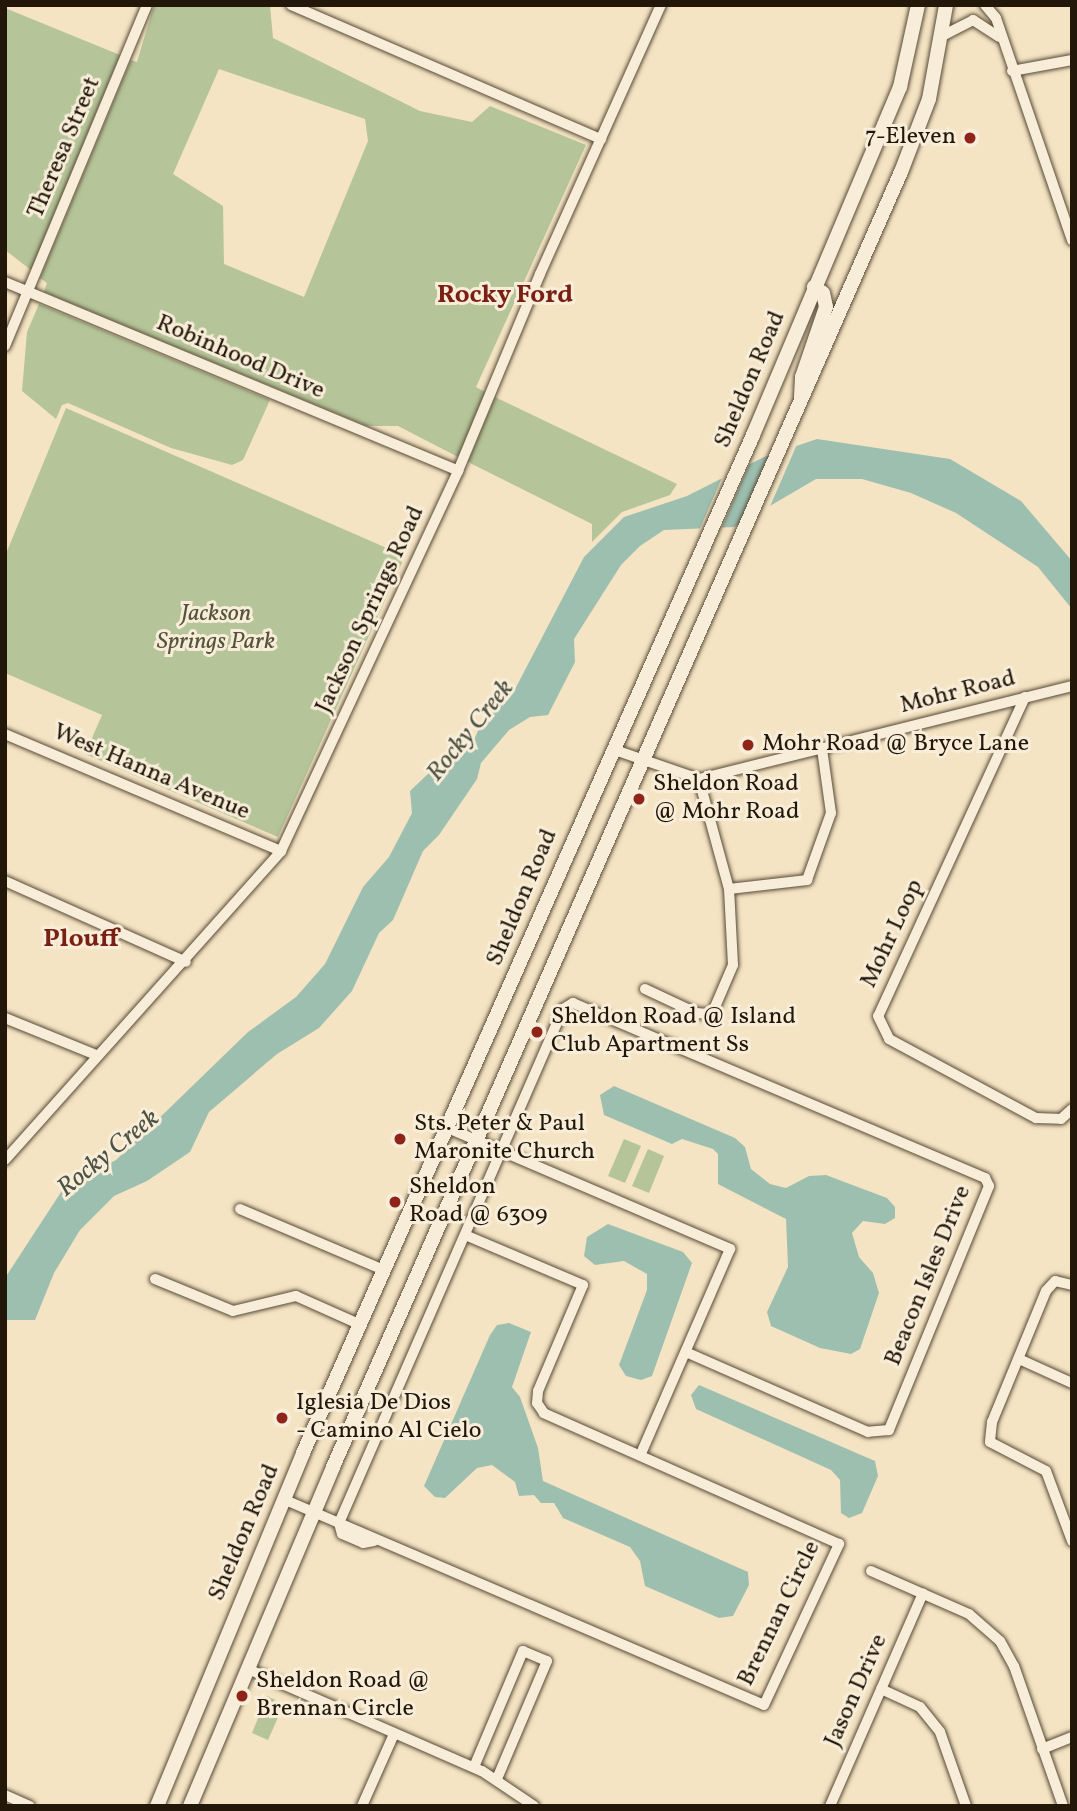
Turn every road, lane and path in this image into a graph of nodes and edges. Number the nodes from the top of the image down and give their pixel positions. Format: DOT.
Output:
graph roads {
  1 [pos="147,5"];
  2 [pos="291,5"];
  3 [pos="918,5"];
  4 [pos="946,5"];
  5 [pos="985,5"];
  6 [pos="661,6"];
  7 [pos="942,36"];
  8 [pos="1000,39"];
  9 [pos="1071,59"];
  10 [pos="1012,71"];
  11 [pos="601,139"];
  12 [pos="1072,240"];
  13 [pos="5,282"];
  14 [pos="814,287"];
  15 [pos="28,293"];
  16 [pos="5,346"];
  17 [pos="801,405"];
  18 [pos="458,471"];
  19 [pos="1072,686"];
  20 [pos="1025,697"];
  21 [pos="5,734"];
  22 [pos="612,749"];
  23 [pos="821,749"];
  24 [pos="643,762"];
  25 [pos="699,779"];
  26 [pos="281,851"];
  27 [pos="5,881"];
  28 [pos="729,890"];
  29 [pos="186,961"];
  30 [pos="645,989"];
  31 [pos="5,1018"];
  32 [pos="96,1055"];
  33 [pos="1072,1109"];
  34 [pos="448,1128"];
  35 [pos="477,1141"];
  36 [pos="501,1151"];
  37 [pos="5,1160"];
  38 [pos="240,1209"];
  39 [pos="466,1235"];
  40 [pos="384,1270"];
  41 [pos="155,1279"];
  42 [pos="1072,1285"];
  43 [pos="359,1324"];
  44 [pos="686,1352"];
  45 [pos="1019,1359"];
  46 [pos="1072,1383"];
  47 [pos="641,1454"];
  48 [pos="283,1499"];
  49 [pos="313,1512"];
  50 [pos="339,1523"];
  51 [pos="1072,1541"];
  52 [pos="871,1571"];
  53 [pos="923,1593"];
  54 [pos="248,1669"];
  55 [pos="881,1689"];
  56 [pos="394,1734"];
  57 [pos="1072,1737"];
  58 [pos="1042,1749"];
  59 [pos="474,1767"];
  60 [pos="497,1779"];
  61 [pos="5,1795"];
  62 [pos="30,1806"];
  63 [pos="157,1806"];
  64 [pos="190,1806"];
  65 [pos="362,1806"];
  66 [pos="534,1806"];
  67 [pos="830,1806"];
  68 [pos="966,1806"];
  69 [pos="1063,1806"];
  1 -- 15 [label="street, Theresa Street"];
  2 -- 11 [label="street"];
  3 -- 14 [label="main road, Sheldon Road"];
  4 -- 7 [label="main road"];
  5 -- 8 [label="street"];
  6 -- 11 [label="street, Jackson Springs Road"];
  7 -- 8 [label="street"];
  7 -- 17 [label="main road"];
  8 -- 10 [label="street"];
  9 -- 10 [label="street"];
  10 -- 12 [label="street"];
  11 -- 18 [label="street, Jackson Springs Road"];
  13 -- 15 [label="street, Robinhood Drive"];
  14 -- 17 [label="main road"];
  14 -- 22 [label="main road, Sheldon Road"];
  15 -- 16 [label="street, Theresa Street"];
  15 -- 18 [label="street, Robinhood Drive"];
  17 -- 24 [label="main road"];
  18 -- 26 [label="street, Jackson Springs Road"];
  19 -- 20 [label="street, Mohr Road"];
  20 -- 23 [label="street, Mohr Road"];
  20 -- 33 [label="street, Mohr Loop"];
  21 -- 26 [label="street, West Hanna Avenue"];
  22 -- 24 [label="street"];
  22 -- 34 [label="main road, Sheldon Road"];
  23 -- 25 [label="street, Mohr Road"];
  23 -- 28 [label="street"];
  24 -- 25 [label="street"];
  24 -- 35 [label="main road"];
  25 -- 28 [label="street"];
  26 -- 29 [label="street, Jackson Springs Road"];
  27 -- 29 [label="street"];
  28 -- 30 [label="street"];
  29 -- 32 [label="street, Jackson Springs Road"];
  31 -- 32 [label="street"];
  32 -- 37 [label="street, Jackson Springs Road"];
  34 -- 35 [label="street"];
  34 -- 40 [label="main road, Sheldon Road"];
  35 -- 36 [label="street"];
  35 -- 49 [label="main road"];
  36 -- 39 [label="street, Beacon Isles Drive"];
  36 -- 44 [label="street"];
  36 -- 44 [label="street, Beacon Isles Drive"];
  38 -- 40 [label="street"];
  39 -- 47 [label="street, Brennan Circle"];
  39 -- 50 [label="street, Beacon Isles Drive"];
  40 -- 43 [label="main road, Sheldon Road"];
  41 -- 43 [label="street"];
  42 -- 45 [label="street"];
  43 -- 48 [label="main road, Sheldon Road"];
  44 -- 47 [label="street"];
  45 -- 46 [label="street"];
  45 -- 51 [label="street"];
  47 -- 50 [label="street, Brennan Circle"];
  48 -- 49 [label="street, Brennan Circle"];
  48 -- 63 [label="main road, Sheldon Road"];
  49 -- 50 [label="street, Brennan Circle"];
  49 -- 54 [label="main road"];
  52 -- 53 [label="street"];
  53 -- 55 [label="street, Jason Drive"];
  53 -- 58 [label="street"];
  54 -- 56 [label="street"];
  54 -- 64 [label="main road"];
  55 -- 67 [label="street, Jason Drive"];
  55 -- 68 [label="street"];
  56 -- 59 [label="street"];
  56 -- 65 [label="street"];
  57 -- 58 [label="street"];
  58 -- 69 [label="street"];
  59 -- 60 [label="street"];
  59 -- 60 [label="street"];
  60 -- 66 [label="street"];
  61 -- 62 [label="street"];
}
